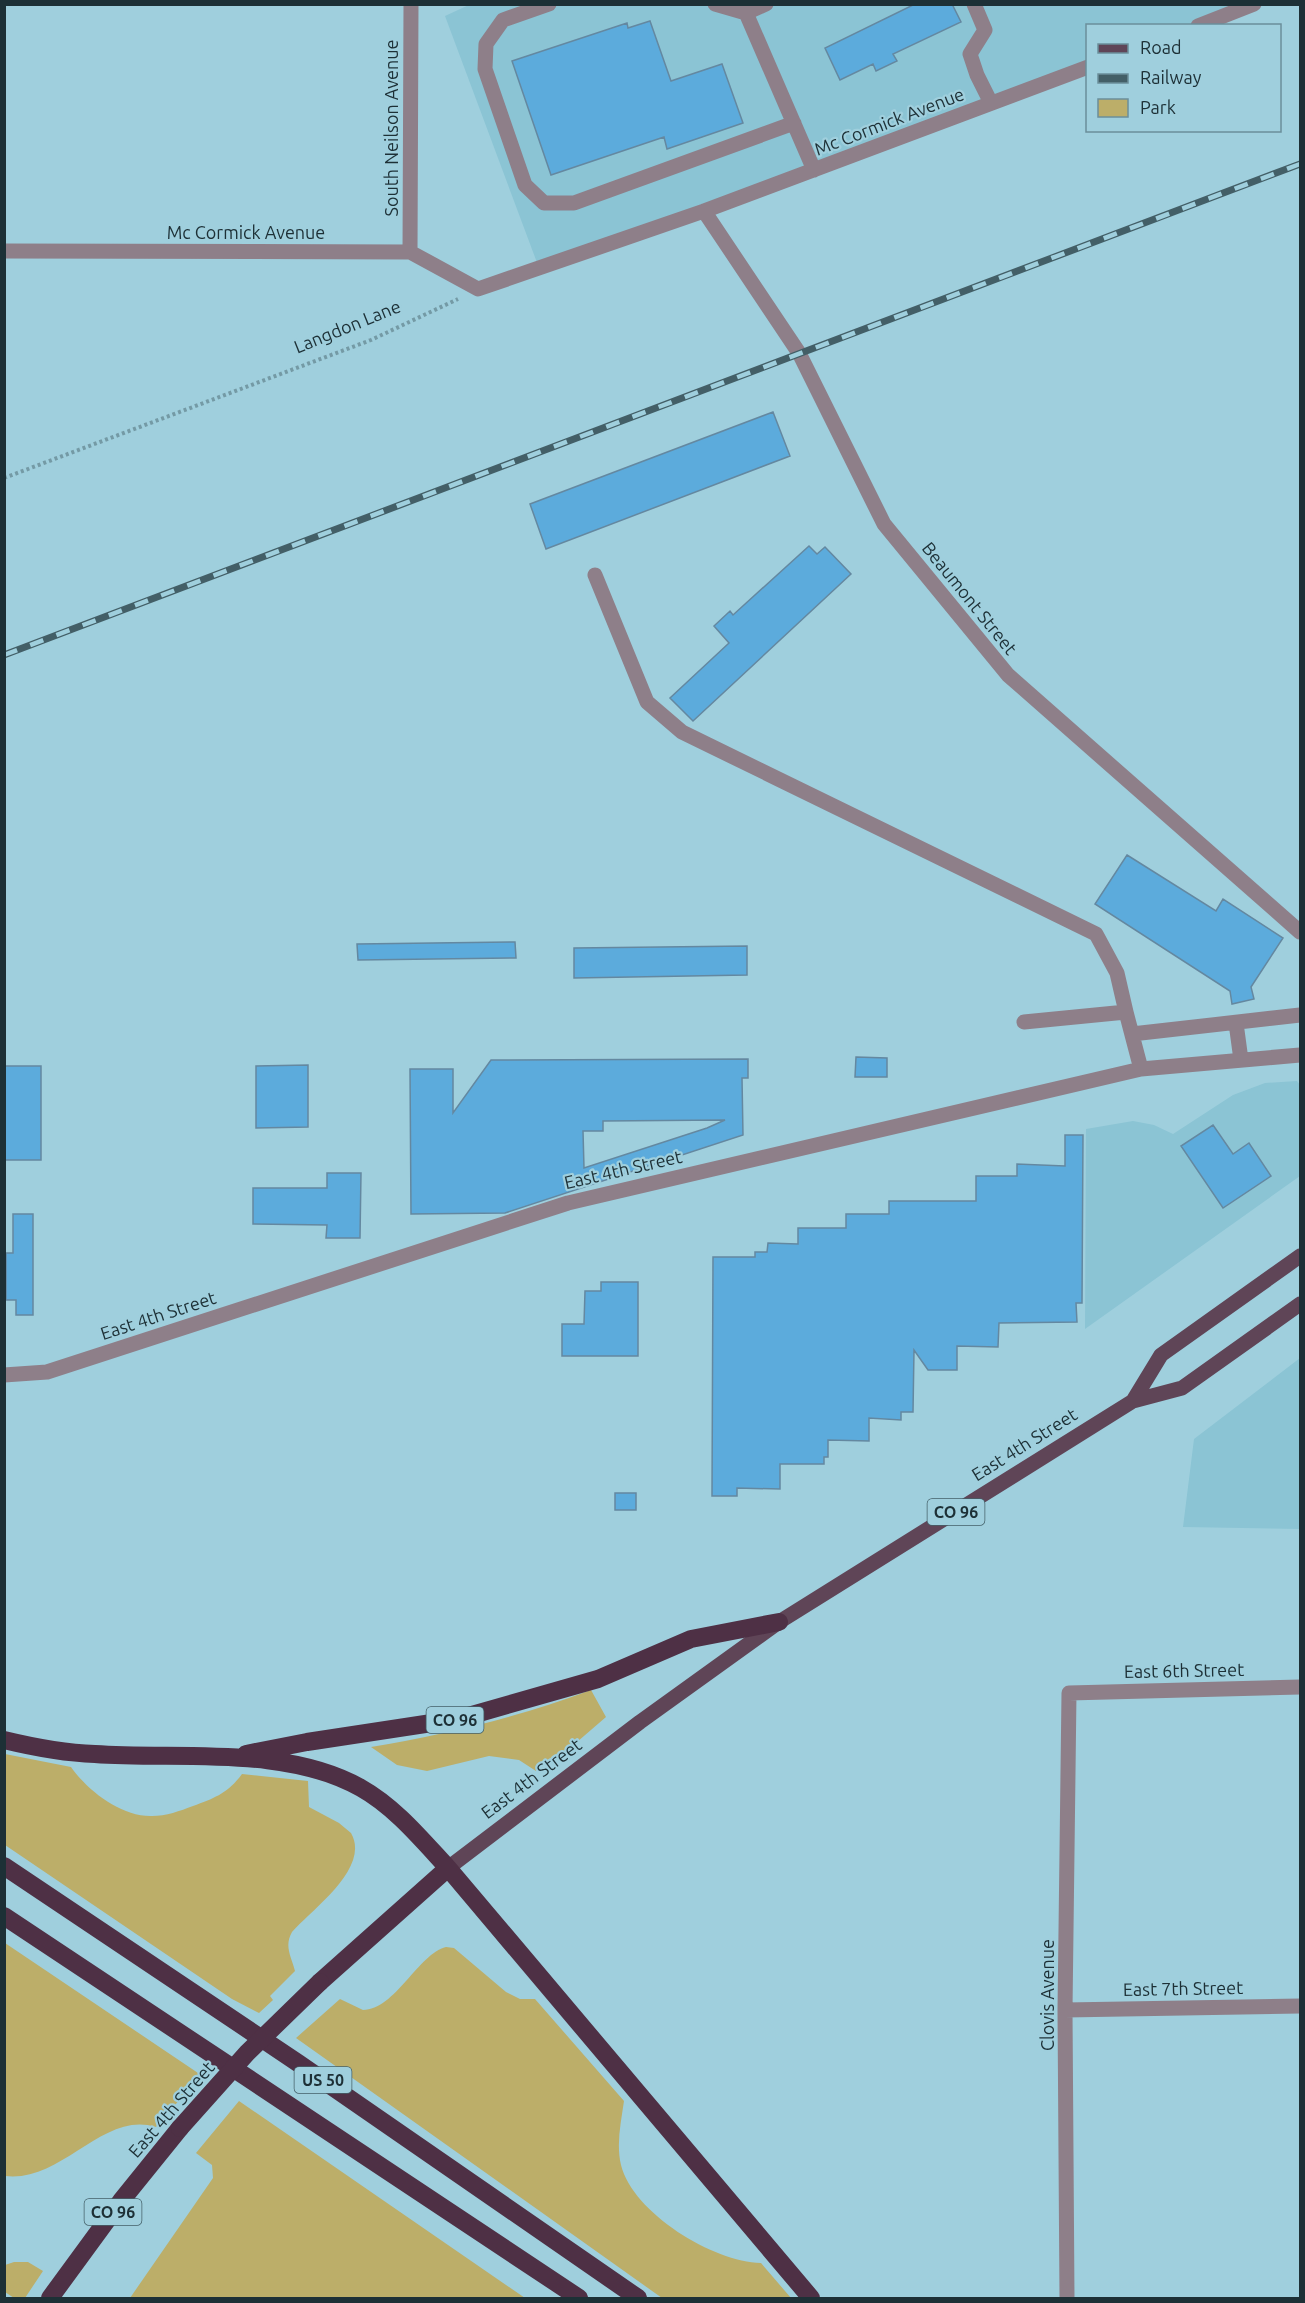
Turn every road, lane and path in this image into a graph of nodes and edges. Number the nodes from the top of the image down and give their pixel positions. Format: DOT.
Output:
graph roads {
  1 [pos="411,4"];
  2 [pos="549,4"];
  3 [pos="715,4"];
  4 [pos="766,4"];
  5 [pos="974,4"];
  6 [pos="1254,4"];
  7 [pos="746,13"];
  8 [pos="1202,24"];
  9 [pos="1086,68"];
  10 [pos="991,103"];
  11 [pos="794,123"];
  12 [pos="814,170"];
  13 [pos="704,212"];
  14 [pos="4,251"];
  15 [pos="410,252"];
  16 [pos="478,290"];
  17 [pos="4,478"];
  18 [pos="595,575"];
  19 [pos="1300,932"];
  20 [pos="1126,1012"];
  21 [pos="1300,1015"];
  22 [pos="1024,1022"];
  23 [pos="1236,1023"];
  24 [pos="1132,1034"];
  25 [pos="1300,1055"];
  26 [pos="1241,1060"];
  27 [pos="1141,1069"];
  28 [pos="1300,1256"];
  29 [pos="1300,1304"];
  30 [pos="4,1375"];
  31 [pos="1132,1401"];
  32 [pos="779,1622"];
  33 [pos="1300,1687"];
  34 [pos="1069,1693"];
  35 [pos="4,1740"];
  36 [pos="227,1758"];
  37 [pos="4,1866"];
  38 [pos="448,1868"];
  39 [pos="4,1916"];
  40 [pos="1300,2006"];
  41 [pos="1065,2010"];
  42 [pos="50,2298"];
  43 [pos="579,2298"];
  44 [pos="638,2298"];
  45 [pos="811,2298"];
  46 [pos="1067,2298"];
  1 -- 15 [label="street, South Neilson Avenue"];
  2 -- 11 [label="street"];
  3 -- 7 [label="street"];
  4 -- 7 [label="street"];
  5 -- 10 [label="street"];
  6 -- 8 [label="street"];
  7 -- 11 [label="street"];
  9 -- 10 [label="street, Mc Cormick Avenue"];
  10 -- 12 [label="street, Mc Cormick Avenue"];
  11 -- 12 [label="street"];
  12 -- 13 [label="street, Mc Cormick Avenue"];
  13 -- 16 [label="street"];
  13 -- 19 [label="street, Beaumont Street"];
  14 -- 15 [label="street, Mc Cormick Avenue"];
  15 -- 16 [label="street, Mc Cormick Avenue"];
  16 -- 17 [label="path, Langdon Lane"];
  18 -- 20 [label="street"];
  20 -- 22 [label="street"];
  20 -- 24 [label="street"];
  21 -- 23 [label="street"];
  23 -- 24 [label="street"];
  23 -- 26 [label="street"];
  24 -- 27 [label="street"];
  25 -- 26 [label="street, East 4th Street"];
  26 -- 27 [label="street, East 4th Street"];
  27 -- 30 [label="street, East 4th Street"];
  28 -- 31 [label="main road, East 4th Street / CO 96"];
  29 -- 31 [label="main road, East 4th Street / CO 96"];
  31 -- 32 [label="main road, East 4th Street / CO 96"];
  32 -- 36 [label="highway, CO 96"];
  32 -- 38 [label="main road, East 4th Street / CO 96"];
  33 -- 34 [label="street, East 6th Street"];
  34 -- 41 [label="street, Clovis Avenue"];
  35 -- 36 [label="highway, CO 96"];
  36 -- 38 [label="highway"];
  37 -- 44 [label="highway, US 50"];
  38 -- 42 [label="highway, East 4th Street / CO 96, bridge"];
  38 -- 45 [label="highway"];
  39 -- 43 [label="highway, US 50"];
  40 -- 41 [label="street, East 7th Street"];
  41 -- 46 [label="street, Clovis Avenue"];
}
